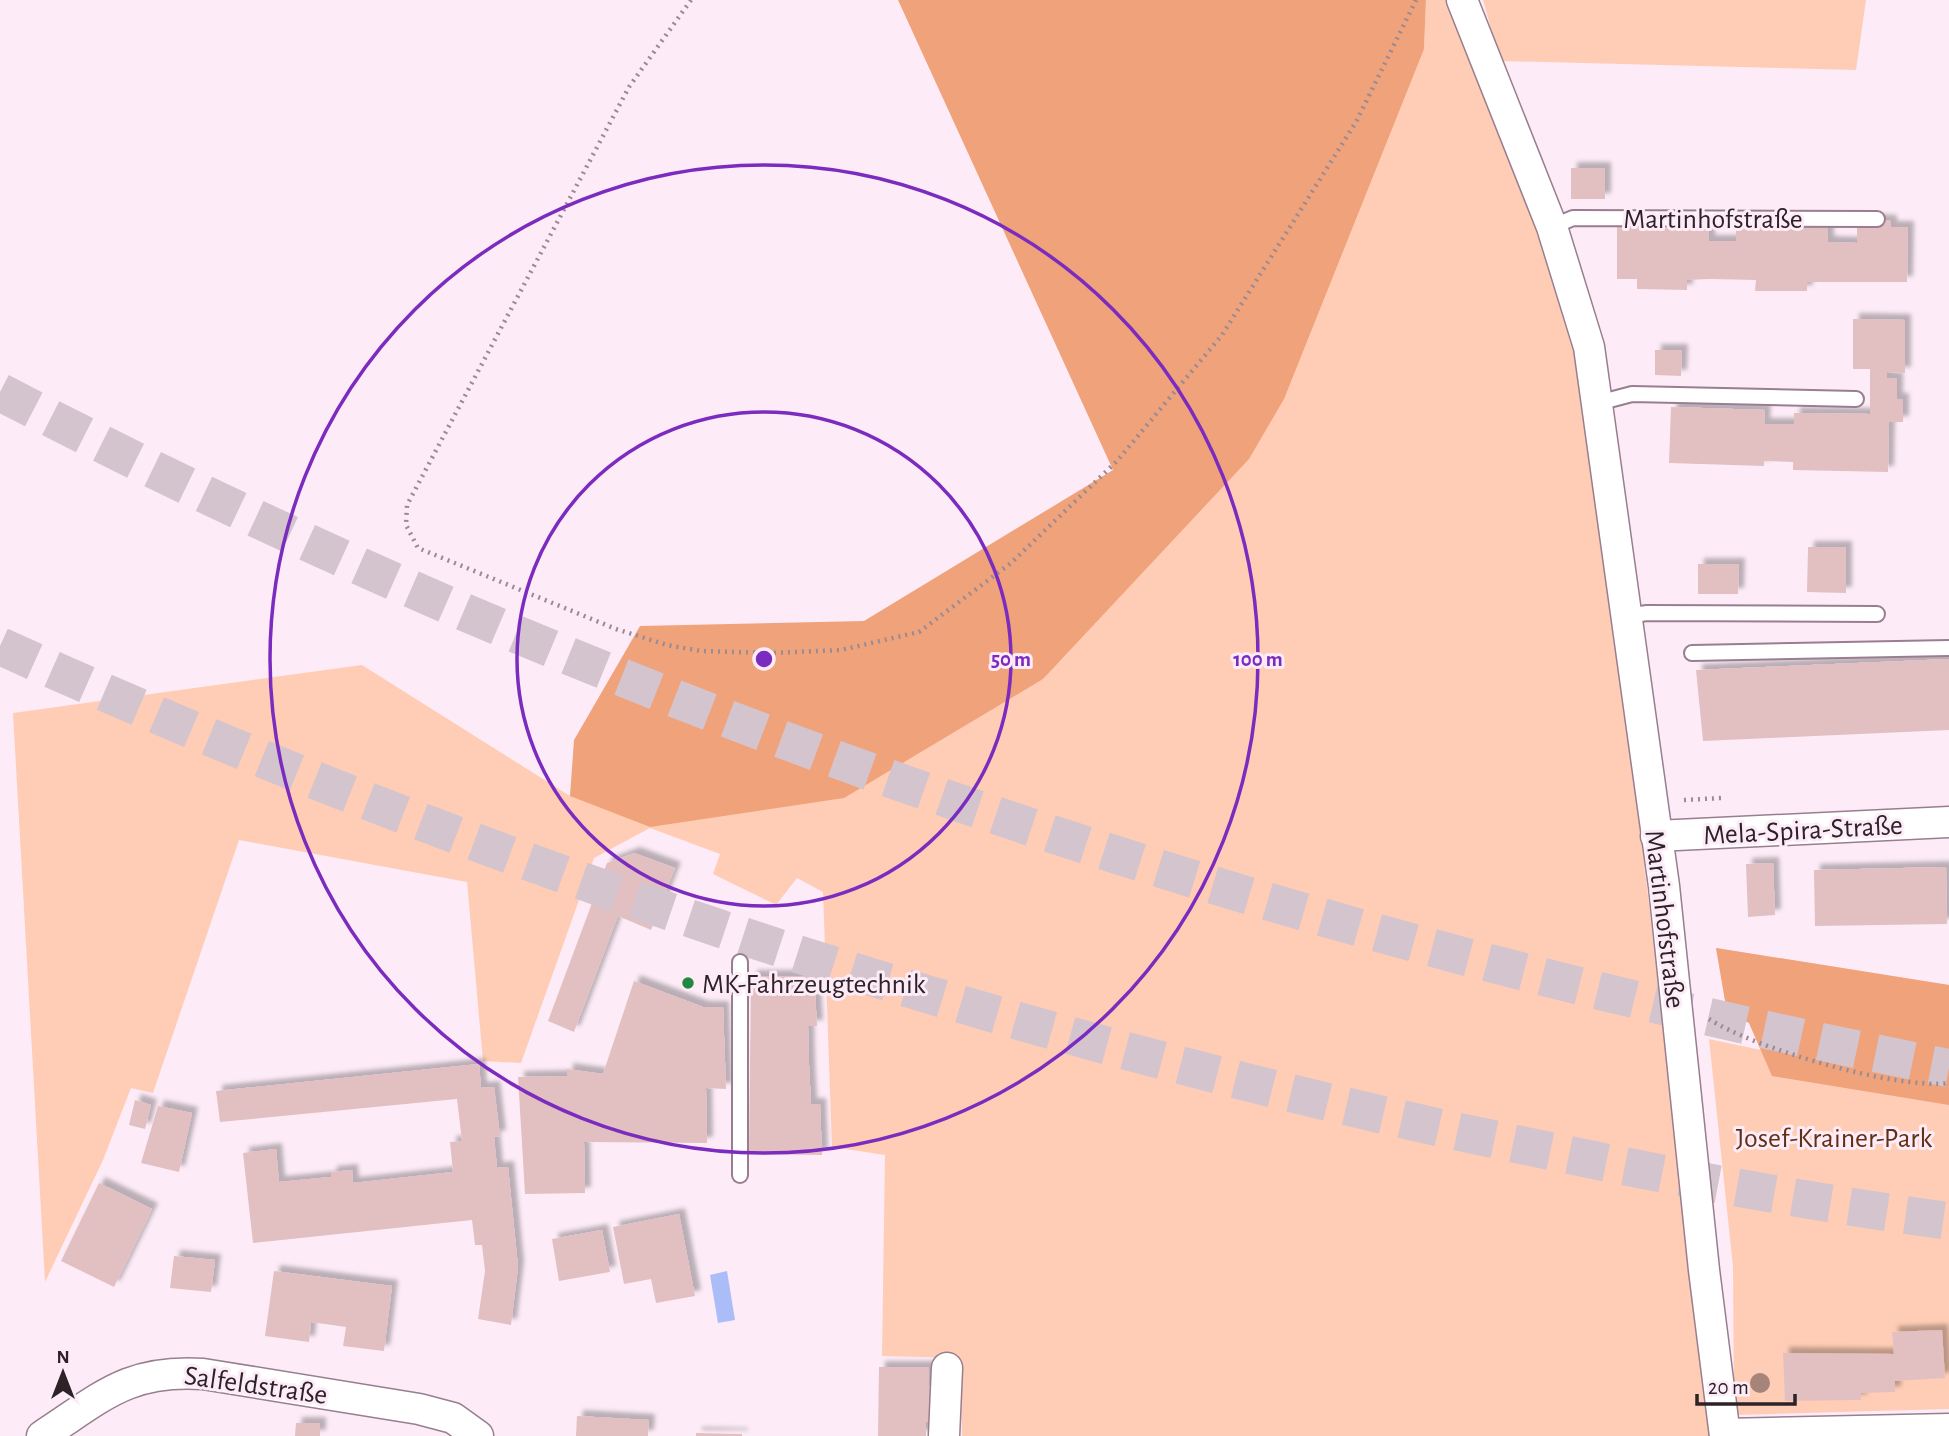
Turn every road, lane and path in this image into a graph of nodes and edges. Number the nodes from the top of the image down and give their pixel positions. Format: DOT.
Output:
graph roads {
  1 [pos="691,0"];
  2 [pos="1416,0"];
  3 [pos="1462,0"];
  4 [pos="1877,219"];
  5 [pos="1552,227"];
  6 [pos="1856,398"];
  7 [pos="1598,404"];
  8 [pos="1877,614"];
  9 [pos="1627,616"];
  10 [pos="1949,648"];
  11 [pos="1692,653"];
  12 [pos="1949,822"];
  13 [pos="1656,836"];
  14 [pos="740,962"];
  15 [pos="1676,998"];
  16 [pos="1949,1083"];
  17 [pos="740,1175"];
  18 [pos="947,1368"];
  19 [pos="1949,1429"];
  20 [pos="1725,1435"];
  21 [pos="42,1436"];
  22 [pos="478,1436"];
  23 [pos="944,1436"];
  1 -- 2 [label="path"];
  3 -- 5 [label="street, Martinhofstraße"];
  4 -- 5 [label="lane, Martinhofstraße"];
  5 -- 7 [label="street, Martinhofstraße"];
  6 -- 7 [label="lane"];
  7 -- 9 [label="street, Martinhofstraße"];
  8 -- 9 [label="lane"];
  9 -- 13 [label="street, Martinhofstraße"];
  10 -- 11 [label="lane"];
  12 -- 13 [label="street, Mela-Spira-Straße"];
  13 -- 15 [label="street, Martinhofstraße"];
  14 -- 17 [label="lane"];
  15 -- 16 [label="path"];
  15 -- 20 [label="street, Martinhofstraße"];
  18 -- 23 [label="street"];
  19 -- 20 [label="street"];
  21 -- 22 [label="street, Salfeldstraße"];
}
